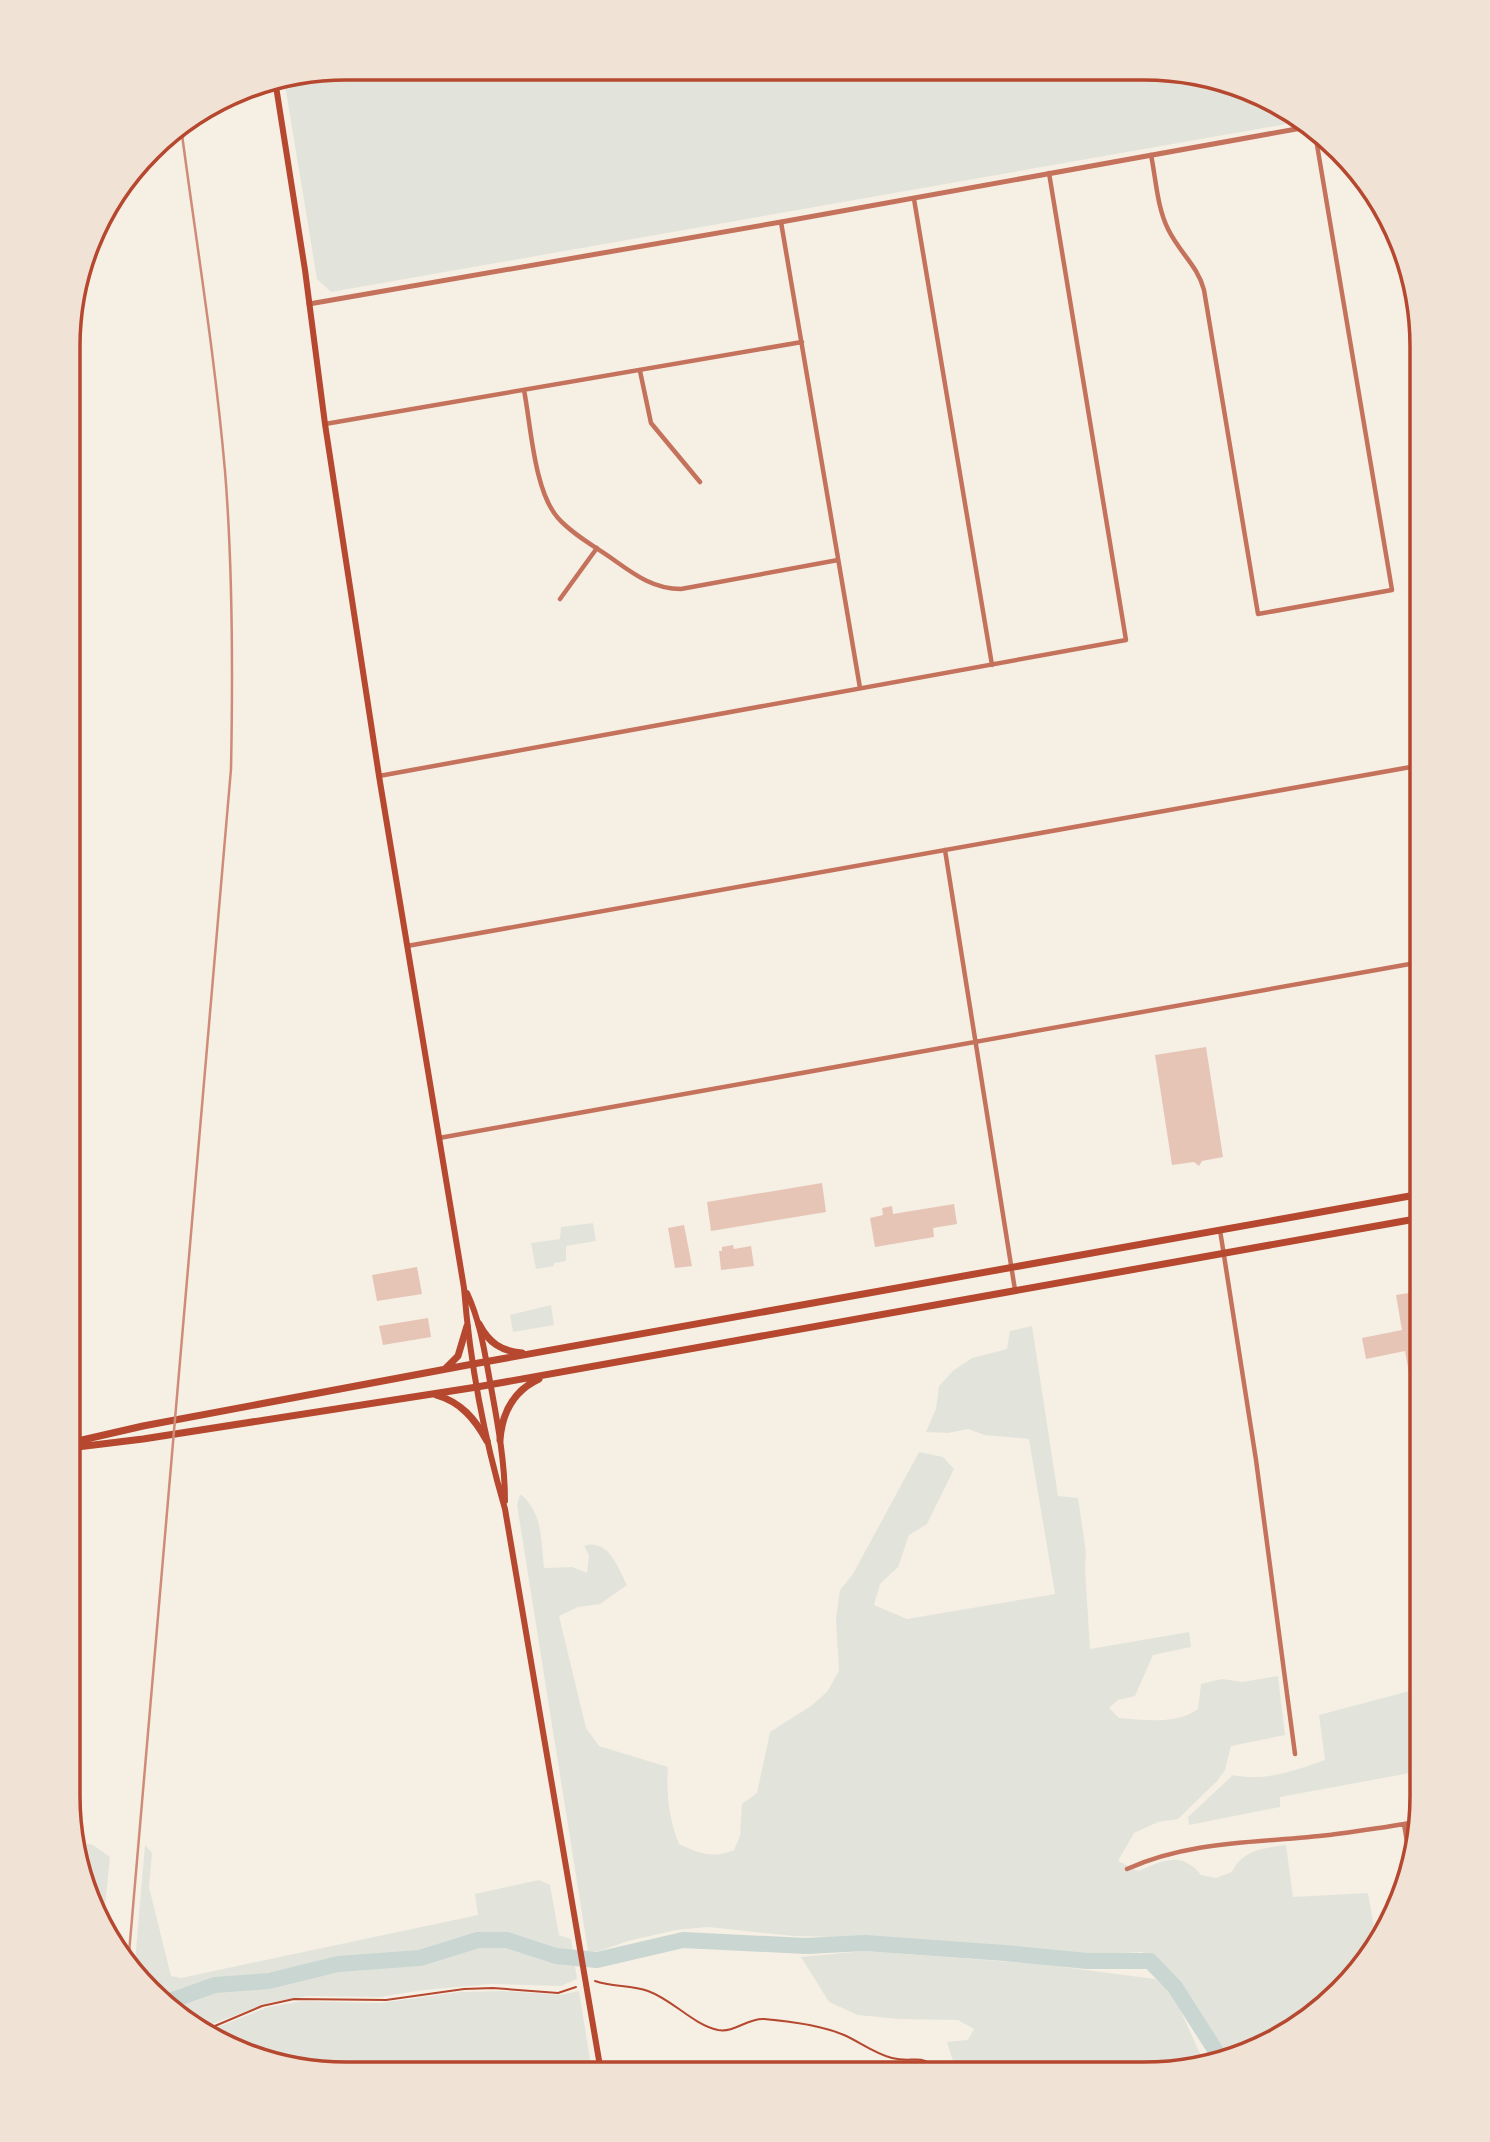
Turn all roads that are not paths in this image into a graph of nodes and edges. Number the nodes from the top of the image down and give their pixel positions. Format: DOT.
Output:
graph roads {
  1 [pos="277,90"];
  2 [pos="1298,130"];
  3 [pos="1317,144"];
  4 [pos="1151,155"];
  5 [pos="1049,173"];
  6 [pos="914,199"];
  7 [pos="781,222"];
  8 [pos="310,304"];
  9 [pos="802,342"];
  10 [pos="640,371"];
  11 [pos="524,390"];
  12 [pos="325,424"];
  13 [pos="700,482"];
  14 [pos="597,548"];
  15 [pos="838,560"];
  16 [pos="560,599"];
  17 [pos="992,665"];
  18 [pos="860,688"];
  19 [pos="1410,767"];
  20 [pos="379,776"];
  21 [pos="945,850"];
  22 [pos="406,946"];
  23 [pos="1410,964"];
  24 [pos="975,1040"];
  25 [pos="438,1138"];
  26 [pos="1410,1196"];
  27 [pos="1410,1221"];
  28 [pos="1220,1230"];
  29 [pos="1224,1253"];
  30 [pos="1012,1267"];
  31 [pos="464,1288"];
  32 [pos="1016,1291"];
  33 [pos="479,1324"];
  34 [pos="467,1326"];
  35 [pos="530,1354"];
  36 [pos="486,1361"];
  37 [pos="473,1364"];
  38 [pos="439,1371"];
  39 [pos="548,1374"];
  40 [pos="491,1385"];
  41 [pos="477,1387"];
  42 [pos="432,1394"];
  43 [pos="500,1440"];
  44 [pos="487,1441"];
  45 [pos="80,1442"];
  46 [pos="80,1444"];
  47 [pos="505,1509"];
  48 [pos="1295,1754"];
  49 [pos="1408,1823"];
  50 [pos="1404,1824"];
  51 [pos="1406,1836"];
  52 [pos="1127,1869"];
  53 [pos="599,2062"];
  1 -- 8 [label="main road"];
  2 -- 4 [label="street"];
  3 -- 4 [label="street"];
  4 -- 5 [label="street"];
  5 -- 6 [label="street"];
  5 -- 17 [label="street"];
  6 -- 7 [label="street"];
  6 -- 17 [label="street"];
  7 -- 8 [label="street"];
  7 -- 9 [label="street"];
  8 -- 12 [label="main road"];
  9 -- 10 [label="street"];
  9 -- 15 [label="street"];
  10 -- 11 [label="street"];
  10 -- 13 [label="street"];
  11 -- 12 [label="street"];
  11 -- 14 [label="street"];
  12 -- 20 [label="main road"];
  14 -- 15 [label="street"];
  14 -- 16 [label="street"];
  15 -- 18 [label="street"];
  17 -- 18 [label="street"];
  18 -- 20 [label="street"];
  19 -- 21 [label="street"];
  20 -- 22 [label="main road"];
  21 -- 22 [label="street"];
  21 -- 24 [label="street"];
  22 -- 25 [label="main road"];
  23 -- 24 [label="street"];
  24 -- 25 [label="street"];
  24 -- 30 [label="street"];
  25 -- 31 [label="main road"];
  26 -- 28 [label="main road"];
  27 -- 29 [label="main road"];
  28 -- 29 [label="street"];
  28 -- 30 [label="main road"];
  29 -- 32 [label="main road"];
  29 -- 48 [label="street"];
  30 -- 32 [label="street"];
  30 -- 35 [label="main road"];
  31 -- 33 [label="main road"];
  31 -- 34 [label="main road"];
  32 -- 39 [label="main road"];
  33 -- 35 [label="main road"];
  33 -- 36 [label="main road"];
  34 -- 37 [label="main road"];
  34 -- 38 [label="main road"];
  35 -- 36 [label="main road"];
  36 -- 37 [label="main road"];
  36 -- 40 [label="main road"];
  37 -- 38 [label="main road"];
  37 -- 41 [label="main road"];
  38 -- 45 [label="main road"];
  39 -- 40 [label="main road"];
  39 -- 43 [label="main road"];
  40 -- 41 [label="main road"];
  40 -- 43 [label="main road"];
  41 -- 42 [label="main road"];
  41 -- 44 [label="main road"];
  42 -- 44 [label="main road"];
  42 -- 46 [label="main road"];
  43 -- 47 [label="main road"];
  44 -- 47 [label="main road"];
  47 -- 53 [label="main road"];
  49 -- 50 [label="street"];
  50 -- 51 [label="street"];
  50 -- 52 [label="street"];
}
